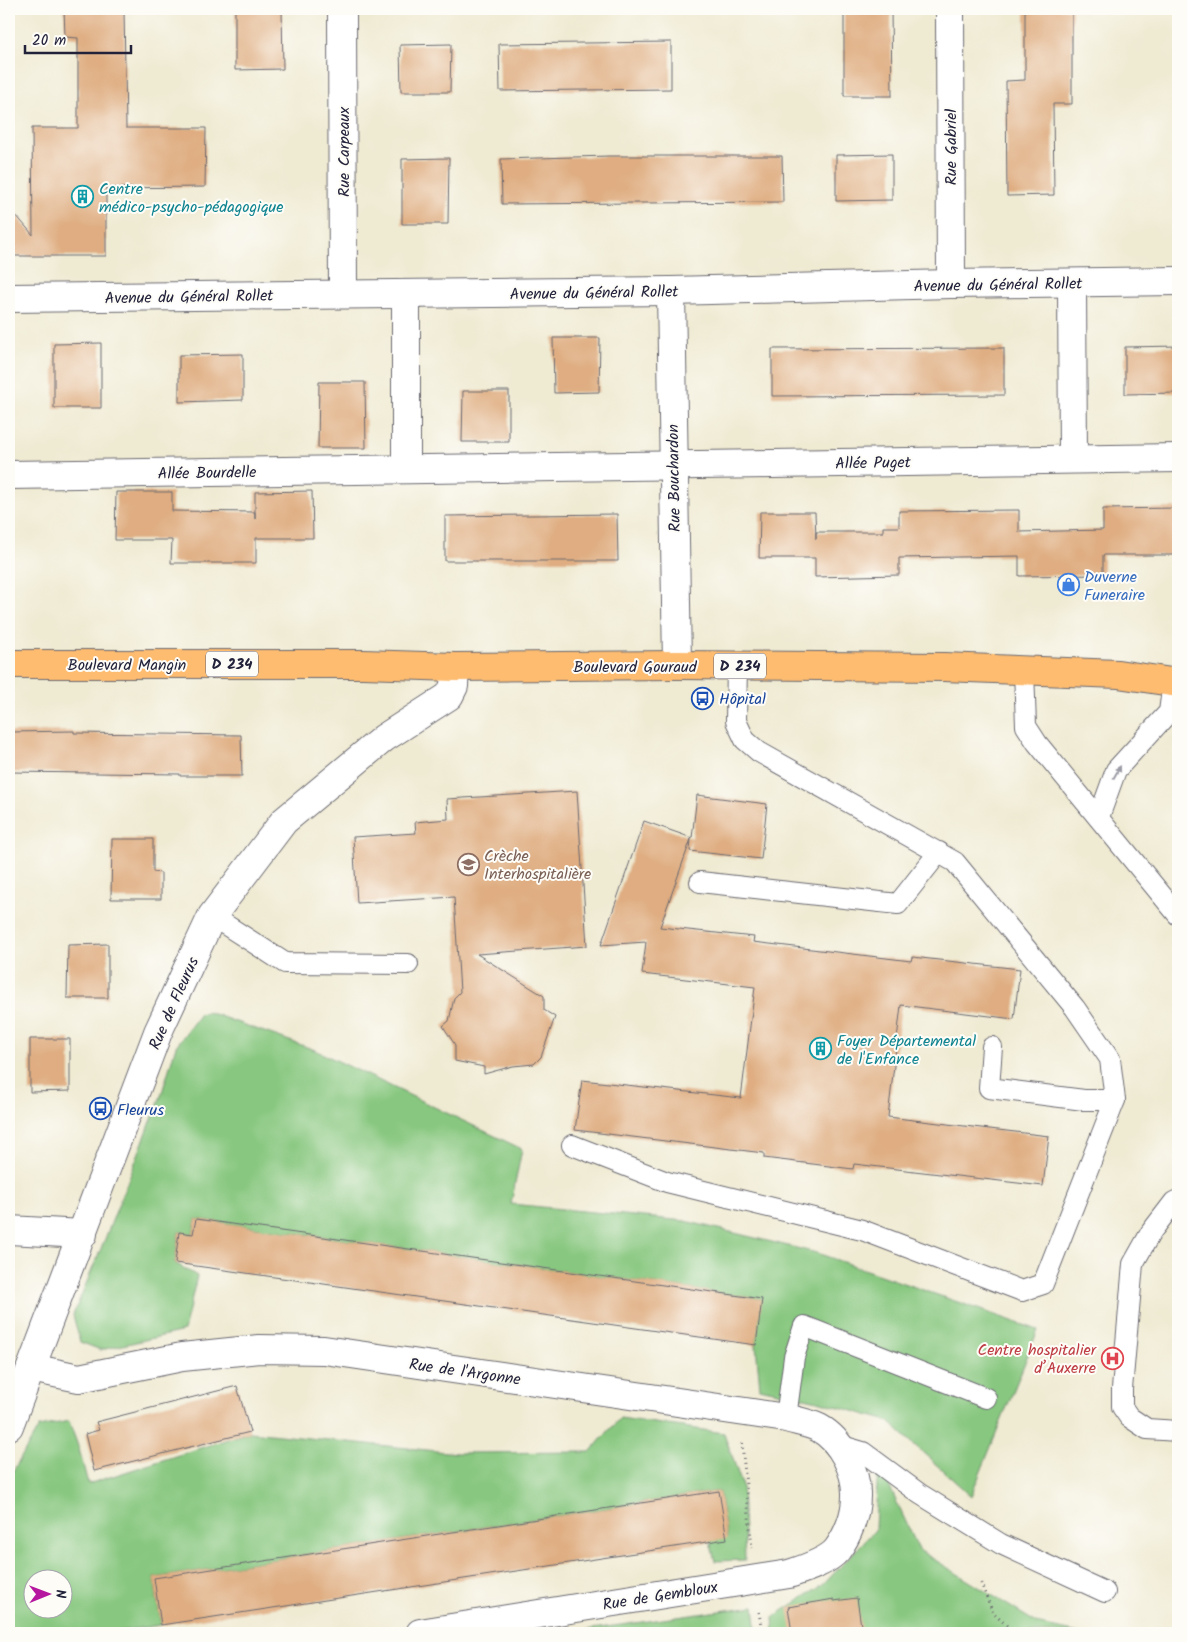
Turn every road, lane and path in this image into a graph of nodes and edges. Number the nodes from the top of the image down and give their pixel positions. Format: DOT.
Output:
graph roads {
  1 [pos="342,9"];
  2 [pos="950,9"];
  3 [pos="1178,281"];
  4 [pos="1072,283"];
  5 [pos="950,284"];
  6 [pos="671,291"];
  7 [pos="343,294"];
  8 [pos="406,294"];
  9 [pos="9,298"];
  10 [pos="1178,458"];
  11 [pos="1073,459"];
  12 [pos="673,465"];
  13 [pos="406,469"];
  14 [pos="9,475"];
  15 [pos="9,664"];
  16 [pos="677,666"];
  17 [pos="737,666"];
  18 [pos="455,667"];
  19 [pos="1024,670"];
  20 [pos="1176,683"];
  21 [pos="1099,817"];
  22 [pos="939,852"];
  23 [pos="700,882"];
  24 [pos="1178,915"];
  25 [pos="212,916"];
  26 [pos="408,964"];
  27 [pos="992,1047"];
  28 [pos="1115,1100"];
  29 [pos="572,1145"];
  30 [pos="1178,1200"];
  31 [pos="9,1230"];
  32 [pos="83,1234"];
  33 [pos="31,1368"];
  34 [pos="986,1398"];
  35 [pos="740,1412"];
  36 [pos="786,1418"];
  37 [pos="9,1426"];
  38 [pos="1178,1431"];
  39 [pos="839,1445"];
  40 [pos="856,1496"];
  41 [pos="754,1579"];
  42 [pos="981,1583"];
  43 [pos="1105,1592"];
  44 [pos="420,1633"];
  45 [pos="762,1633"];
  46 [pos="1015,1633"];
  1 -- 7 [label="street, Rue Carpeaux"];
  2 -- 5 [label="street, Rue Gabriel"];
  3 -- 4 [label="street, Avenue du Général Rollet"];
  4 -- 5 [label="street, Avenue du Général Rollet"];
  4 -- 11 [label="street"];
  5 -- 6 [label="street, Avenue du Général Rollet"];
  6 -- 8 [label="street, Avenue du Général Rollet"];
  6 -- 12 [label="street, Rue Bouchardon"];
  7 -- 8 [label="street, Avenue du Général Rollet"];
  7 -- 9 [label="street, Avenue du Général Rollet"];
  8 -- 13 [label="street"];
  10 -- 11 [label="street, Allée Puget"];
  11 -- 12 [label="street, Allée Puget"];
  12 -- 13 [label="street, Allée Bourdelle"];
  12 -- 16 [label="street, Rue Bouchardon"];
  13 -- 14 [label="street, Allée Bourdelle"];
  15 -- 18 [label="main road, Boulevard Mangin / D 234"];
  16 -- 17 [label="main road, Boulevard Gouraud / D 234"];
  16 -- 18 [label="main road, Boulevard Gouraud / D 234"];
  17 -- 19 [label="main road, Boulevard Gouraud / D 234"];
  17 -- 22 [label="lane"];
  18 -- 25 [label="street, Rue de Fleurus"];
  19 -- 20 [label="main road, D 234"];
  19 -- 21 [label="lane"];
  21 -- 20 [label="lane, one-way"];
  21 -- 24 [label="lane"];
  22 -- 23 [label="lane"];
  22 -- 28 [label="lane"];
  25 -- 26 [label="lane"];
  25 -- 32 [label="street, Rue de Fleurus"];
  27 -- 28 [label="lane"];
  28 -- 29 [label="lane"];
  30 -- 38 [label="lane"];
  31 -- 32 [label="street"];
  32 -- 33 [label="street, Rue de Fleurus"];
  33 -- 35 [label="street, Rue de l'Argonne"];
  33 -- 37 [label="street, Rue de Fleurus"];
  34 -- 36 [label="lane"];
  35 -- 36 [label="street, Rue de l'Argonne"];
  35 -- 41 [label="path"];
  36 -- 39 [label="street, Rue de l'Argonne"];
  39 -- 40 [label="street, Rue de l'Argonne"];
  39 -- 43 [label="lane"];
  40 -- 41 [label="street, Rue de Gembloux"];
  41 -- 44 [label="street, Rue de Gembloux"];
  41 -- 45 [label="path"];
  42 -- 46 [label="path"];
}
